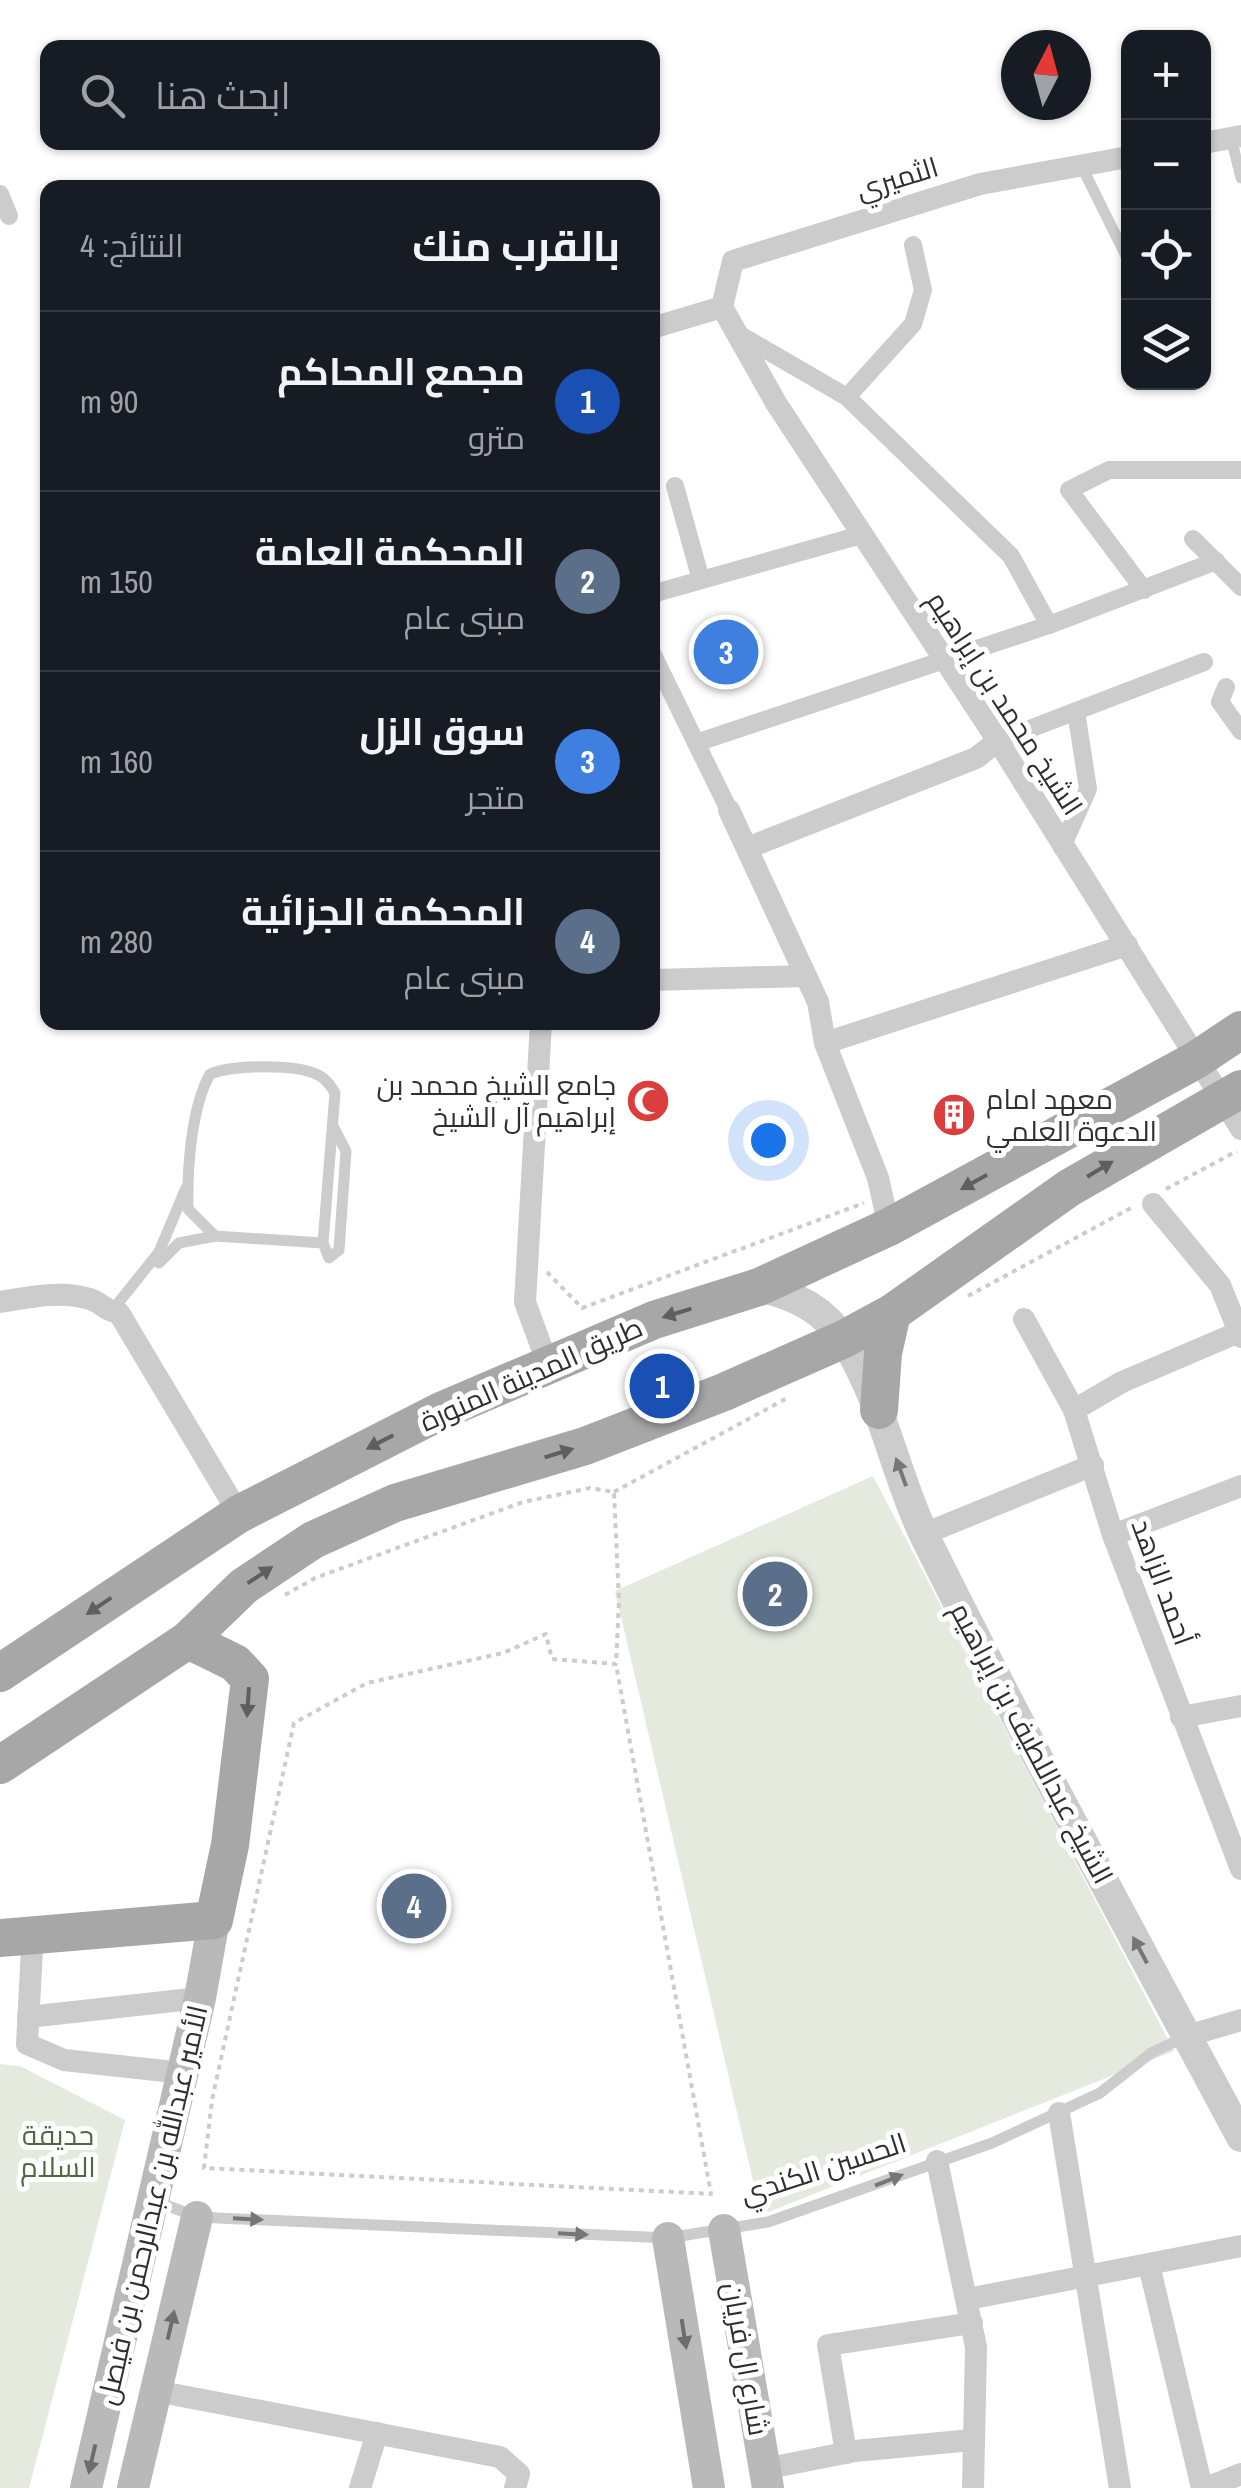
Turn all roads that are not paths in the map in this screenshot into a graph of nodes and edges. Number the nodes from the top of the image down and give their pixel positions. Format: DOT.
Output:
graph roads {
  1 [pos="1236,137"];
  2 [pos="1211,142"];
  3 [pos="1121,157"];
  4 [pos="1081,165"];
  5 [pos="1241,178"];
  6 [pos="0,194"];
  7 [pos="9,216"];
  8 [pos="913,244"];
  9 [pos="1121,246"];
  10 [pos="722,307"];
  11 [pos="660,326"];
  12 [pos="734,332"];
  13 [pos="848,397"];
  14 [pos="1241,470"];
  15 [pos="675,486"];
  16 [pos="861,535"];
  17 [pos="1193,538"];
  18 [pos="1216,561"];
  19 [pos="701,580"];
  20 [pos="1241,587"];
  21 [pos="1144,590"];
  22 [pos="660,592"];
  23 [pos="1049,625"];
  24 [pos="943,660"];
  25 [pos="1204,662"];
  26 [pos="660,669"];
  27 [pos="1226,687"];
  28 [pos="1076,711"];
  29 [pos="1241,732"];
  30 [pos="998,741"];
  31 [pos="696,743"];
  32 [pos="729,810"];
  33 [pos="747,848"];
  34 [pos="1062,848"];
  35 [pos="1127,945"];
  36 [pos="806,976"];
  37 [pos="660,980"];
  38 [pos="542,1030"];
  39 [pos="1241,1030"];
  40 [pos="825,1043"];
  41 [pos="1196,1060"];
  42 [pos="1234,1106"];
  43 [pos="188,1184"];
  44 [pos="1150,1200"];
  45 [pos="886,1212"];
  46 [pos="215,1236"];
  47 [pos="1230,1279"];
  48 [pos="760,1287"];
  49 [pos="0,1302"];
  50 [pos="892,1312"];
  51 [pos="115,1313"];
  52 [pos="1024,1319"];
  53 [pos="1240,1334"];
  54 [pos="844,1339"];
  55 [pos="548,1365"];
  56 [pos="879,1410"];
  57 [pos="1074,1410"];
  58 [pos="1093,1465"];
  59 [pos="1241,1486"];
  60 [pos="240,1514"];
  61 [pos="924,1534"];
  62 [pos="1113,1534"];
  63 [pos="188,1640"];
  64 [pos="0,1673"];
  65 [pos="1241,1706"];
  66 [pos="1181,1717"];
  67 [pos="0,1765"];
  68 [pos="1241,1869"];
  69 [pos="203,1928"];
  70 [pos="27,1945"];
  71 [pos="0,1951"];
  72 [pos="200,1998"];
  73 [pos="28,2017"];
  74 [pos="1241,2020"];
  75 [pos="1187,2036"];
  76 [pos="183,2073"];
  77 [pos="1059,2114"];
  78 [pos="1241,2137"];
  79 [pos="937,2162"];
  80 [pos="154,2201"];
  81 [pos="197,2217"];
  82 [pos="724,2230"];
  83 [pos="668,2238"];
  84 [pos="1237,2246"];
  85 [pos="1149,2264"];
  86 [pos="1241,2272"];
  87 [pos="968,2299"];
  88 [pos="972,2323"];
  89 [pos="156,2391"];
  90 [pos="377,2433"];
  91 [pos="972,2440"];
  92 [pos="846,2453"];
  93 [pos="1241,2474"];
  94 [pos="766,2479"];
  95 [pos="517,2481"];
  96 [pos="1209,2487"];
  97 [pos="86,2488"];
  98 [pos="133,2488"];
  99 [pos="360,2488"];
  100 [pos="710,2488"];
  101 [pos="972,2488"];
  102 [pos="1120,2488"];
  1 -- 2 [label="street"];
  1 -- 5 [label="lane"];
  3 -- 4 [label="street, الثميري"];
  4 -- 9 [label="lane"];
  4 -- 10 [label="street, الثميري"];
  6 -- 7 [label="street"];
  8 -- 13 [label="street"];
  10 -- 11 [label="street"];
  10 -- 12 [label="street, الشيخ محمد بن إبراهيم"];
  12 -- 13 [label="street"];
  12 -- 16 [label="street, الشيخ محمد بن إبراهيم"];
  13 -- 23 [label="street"];
  14 -- 21 [label="street"];
  15 -- 19 [label="street"];
  16 -- 19 [label="street"];
  16 -- 24 [label="street, الشيخ محمد بن إبراهيم"];
  17 -- 18 [label="street"];
  18 -- 20 [label="street"];
  18 -- 21 [label="street"];
  19 -- 22 [label="street"];
  21 -- 23 [label="street"];
  23 -- 24 [label="street"];
  24 -- 30 [label="street, الشيخ محمد بن إبراهيم"];
  24 -- 31 [label="street"];
  25 -- 28 [label="street"];
  26 -- 31 [label="street"];
  27 -- 29 [label="street"];
  28 -- 30 [label="street"];
  28 -- 34 [label="street"];
  30 -- 33 [label="street"];
  30 -- 34 [label="street, الشيخ محمد بن إبراهيم"];
  31 -- 32 [label="street"];
  32 -- 33 [label="street"];
  33 -- 36 [label="street"];
  34 -- 35 [label="street, الشيخ محمد بن إبراهيم"];
  35 -- 40 [label="street"];
  35 -- 41 [label="street, الشيخ محمد بن إبراهيم"];
  36 -- 37 [label="street"];
  36 -- 40 [label="street"];
  38 -- 55 [label="street"];
  39 -- 41 [label="main road, طريق المدينة المنورة"];
  40 -- 45 [label="street"];
  41 -- 42 [label="street, الشيخ محمد بن إبراهيم"];
  41 -- 45 [label="main road, طريق المدينة المنورة, one-way"];
  50 -- 42 [label="main road, one-way"];
  43 -- 46 [label="lane"];
  43 -- 46 [label="lane"];
  43 -- 51 [label="lane"];
  44 -- 47 [label="street"];
  45 -- 48 [label="main road, طريق المدينة المنورة"];
  46 -- 51 [label="lane"];
  47 -- 53 [label="street"];
  48 -- 54 [label="street, الشيخ عبداللطيف بن إبراهيم"];
  48 -- 55 [label="main road, طريق المدينة المنورة, one-way"];
  49 -- 51 [label="street"];
  50 -- 54 [label="main road"];
  50 -- 56 [label="main road"];
  51 -- 60 [label="street"];
  52 -- 57 [label="street, أحمد الزاهد"];
  53 -- 57 [label="street"];
  54 -- 56 [label="street, الشيخ عبداللطيف بن إبراهيم"];
  63 -- 54 [label="main road, one-way"];
  55 -- 60 [label="main road, طريق المدينة المنورة, one-way"];
  61 -- 56 [label="street, الشيخ عبداللطيف بن إبراهيم, one-way"];
  57 -- 58 [label="street, أحمد الزاهد"];
  58 -- 61 [label="street"];
  58 -- 62 [label="street, أحمد الزاهد"];
  59 -- 62 [label="street"];
  60 -- 64 [label="main road, طريق المدينة المنورة, one-way"];
  75 -- 61 [label="street, الشيخ عبداللطيف بن إبراهيم, one-way"];
  62 -- 66 [label="street, أحمد الزاهد"];
  63 -- 67 [label="main road"];
  63 -- 69 [label="main road, one-way"];
  65 -- 66 [label="street"];
  66 -- 68 [label="street, أحمد الزاهد"];
  69 -- 70 [label="main road"];
  69 -- 72 [label="main road, الأمير عبدالله بن عبدالرحمن بن فيصل"];
  70 -- 71 [label="lane"];
  70 -- 73 [label="street"];
  72 -- 73 [label="street"];
  72 -- 76 [label="main road, الأمير عبدالله بن عبدالرحمن بن فيصل"];
  73 -- 76 [label="street"];
  74 -- 75 [label="street, الحسين الكندي"];
  75 -- 77 [label="lane, الحسين الكندي"];
  75 -- 78 [label="street, الشيخ عبداللطيف بن إبراهيم"];
  76 -- 80 [label="main road, الأمير عبدالله بن عبدالرحمن بن فيصل"];
  77 -- 79 [label="lane, الحسين الكندي"];
  77 -- 102 [label="street"];
  82 -- 79 [label="lane, الحسين الكندي, one-way"];
  79 -- 87 [label="street"];
  80 -- 81 [label="lane, الحسين الكندي"];
  80 -- 97 [label="main road, الأمير عبدالله بن عبدالرحمن بن فيصل, one-way"];
  81 -- 83 [label="lane, الحسين الكندي, one-way"];
  89 -- 81 [label="main road, الأمير عبدالله بن عبدالرحمن بن فيصل, one-way"];
  82 -- 83 [label="lane, الحسين الكندي"];
  82 -- 94 [label="main road, شارع ال فريان"];
  83 -- 100 [label="main road, شارع ال فريان, one-way"];
  84 -- 85 [label="street"];
  84 -- 86 [label="street"];
  85 -- 87 [label="street"];
  85 -- 96 [label="street"];
  87 -- 88 [label="street"];
  88 -- 91 [label="street"];
  88 -- 92 [label="street"];
  89 -- 90 [label="street"];
  89 -- 98 [label="main road, الأمير عبدالله بن عبدالرحمن بن فيصل"];
  90 -- 95 [label="street"];
  90 -- 99 [label="street"];
  91 -- 92 [label="street"];
  91 -- 101 [label="street"];
  92 -- 94 [label="street"];
  93 -- 96 [label="street"];
}
